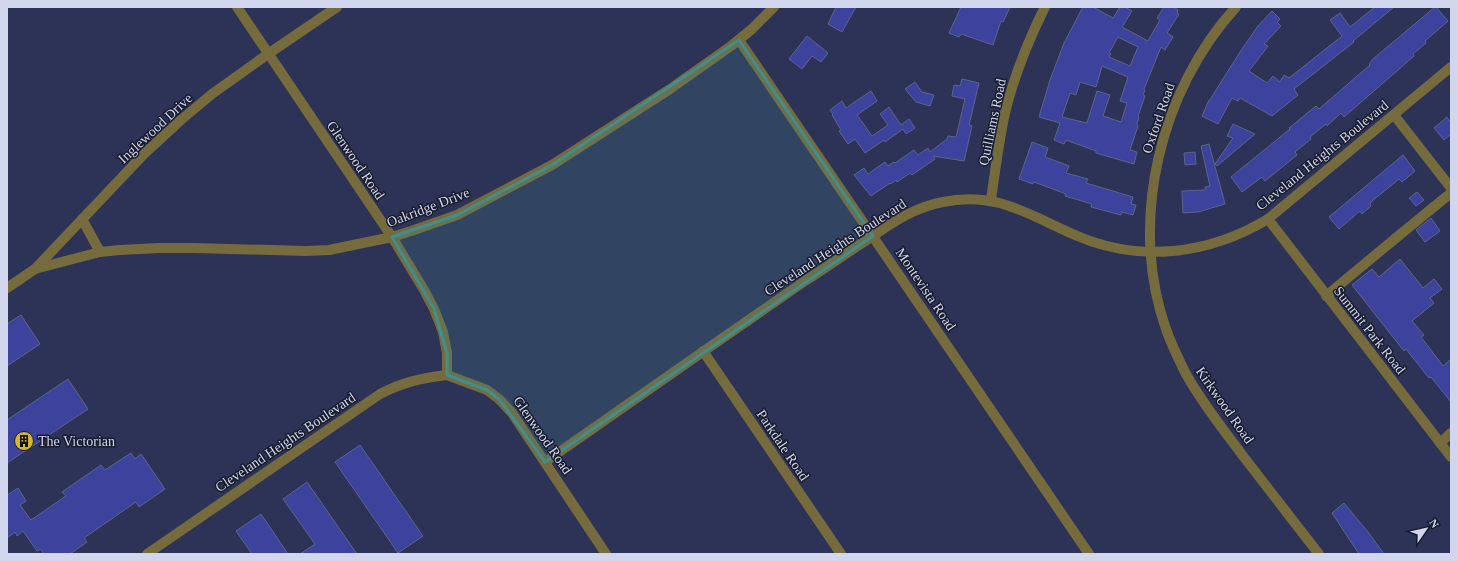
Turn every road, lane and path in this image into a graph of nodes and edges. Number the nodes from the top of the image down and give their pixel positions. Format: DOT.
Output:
graph roads {
  1 [pos="237,7"];
  2 [pos="337,7"];
  3 [pos="774,7"];
  4 [pos="1045,7"];
  5 [pos="1236,7"];
  6 [pos="739,40"];
  7 [pos="268,54"];
  8 [pos="1451,67"];
  9 [pos="1394,115"];
  10 [pos="1451,188"];
  11 [pos="1451,193"];
  12 [pos="991,200"];
  13 [pos="82,219"];
  14 [pos="1268,219"];
  15 [pos="873,236"];
  16 [pos="392,237"];
  17 [pos="100,252"];
  18 [pos="1151,252"];
  19 [pos="35,269"];
  20 [pos="7,288"];
  21 [pos="1326,296"];
  22 [pos="703,351"];
  23 [pos="447,375"];
  24 [pos="1451,433"];
  25 [pos="1440,443"];
  26 [pos="1451,457"];
  27 [pos="545,462"];
  28 [pos="148,554"];
  29 [pos="606,554"];
  30 [pos="841,554"];
  31 [pos="1089,554"];
  32 [pos="1319,554"];
  1 -- 7 [label="street, Glenwood Road"];
  2 -- 7 [label="street, Inglewood Drive"];
  3 -- 6 [label="street, Oakridge Drive"];
  4 -- 12 [label="street, Quilliams Road"];
  5 -- 18 [label="street, Oxford Road"];
  6 -- 15 [label="street, Montevista Road"];
  6 -- 16 [label="street, Oakridge Drive"];
  7 -- 13 [label="street, Inglewood Drive"];
  7 -- 16 [label="street, Glenwood Road"];
  8 -- 9 [label="street, Cleveland Heights Boulevard"];
  9 -- 10 [label="street"];
  9 -- 14 [label="street, Cleveland Heights Boulevard"];
  11 -- 21 [label="street"];
  12 -- 15 [label="street, Cleveland Heights Boulevard"];
  12 -- 18 [label="street, Cleveland Heights Boulevard"];
  13 -- 17 [label="street"];
  13 -- 19 [label="street, Inglewood Drive"];
  14 -- 18 [label="street, Cleveland Heights Boulevard"];
  14 -- 21 [label="street, Summit Park Road"];
  15 -- 22 [label="street, Cleveland Heights Boulevard"];
  15 -- 31 [label="street, Montevista Road"];
  16 -- 17 [label="street, Oakridge Drive"];
  16 -- 23 [label="street, Glenwood Road"];
  17 -- 19 [label="street, Oakridge Drive"];
  18 -- 32 [label="street, Kirkwood Road"];
  19 -- 20 [label="street, Inglewood Drive"];
  21 -- 25 [label="street, Summit Park Road"];
  22 -- 27 [label="street, Cleveland Heights Boulevard"];
  22 -- 30 [label="street, Parkdale Road"];
  23 -- 27 [label="street, Glenwood Road"];
  23 -- 28 [label="street, Cleveland Heights Boulevard"];
  24 -- 25 [label="street"];
  25 -- 26 [label="street, Summit Park Road"];
  27 -- 29 [label="street, Glenwood Road"];
}
